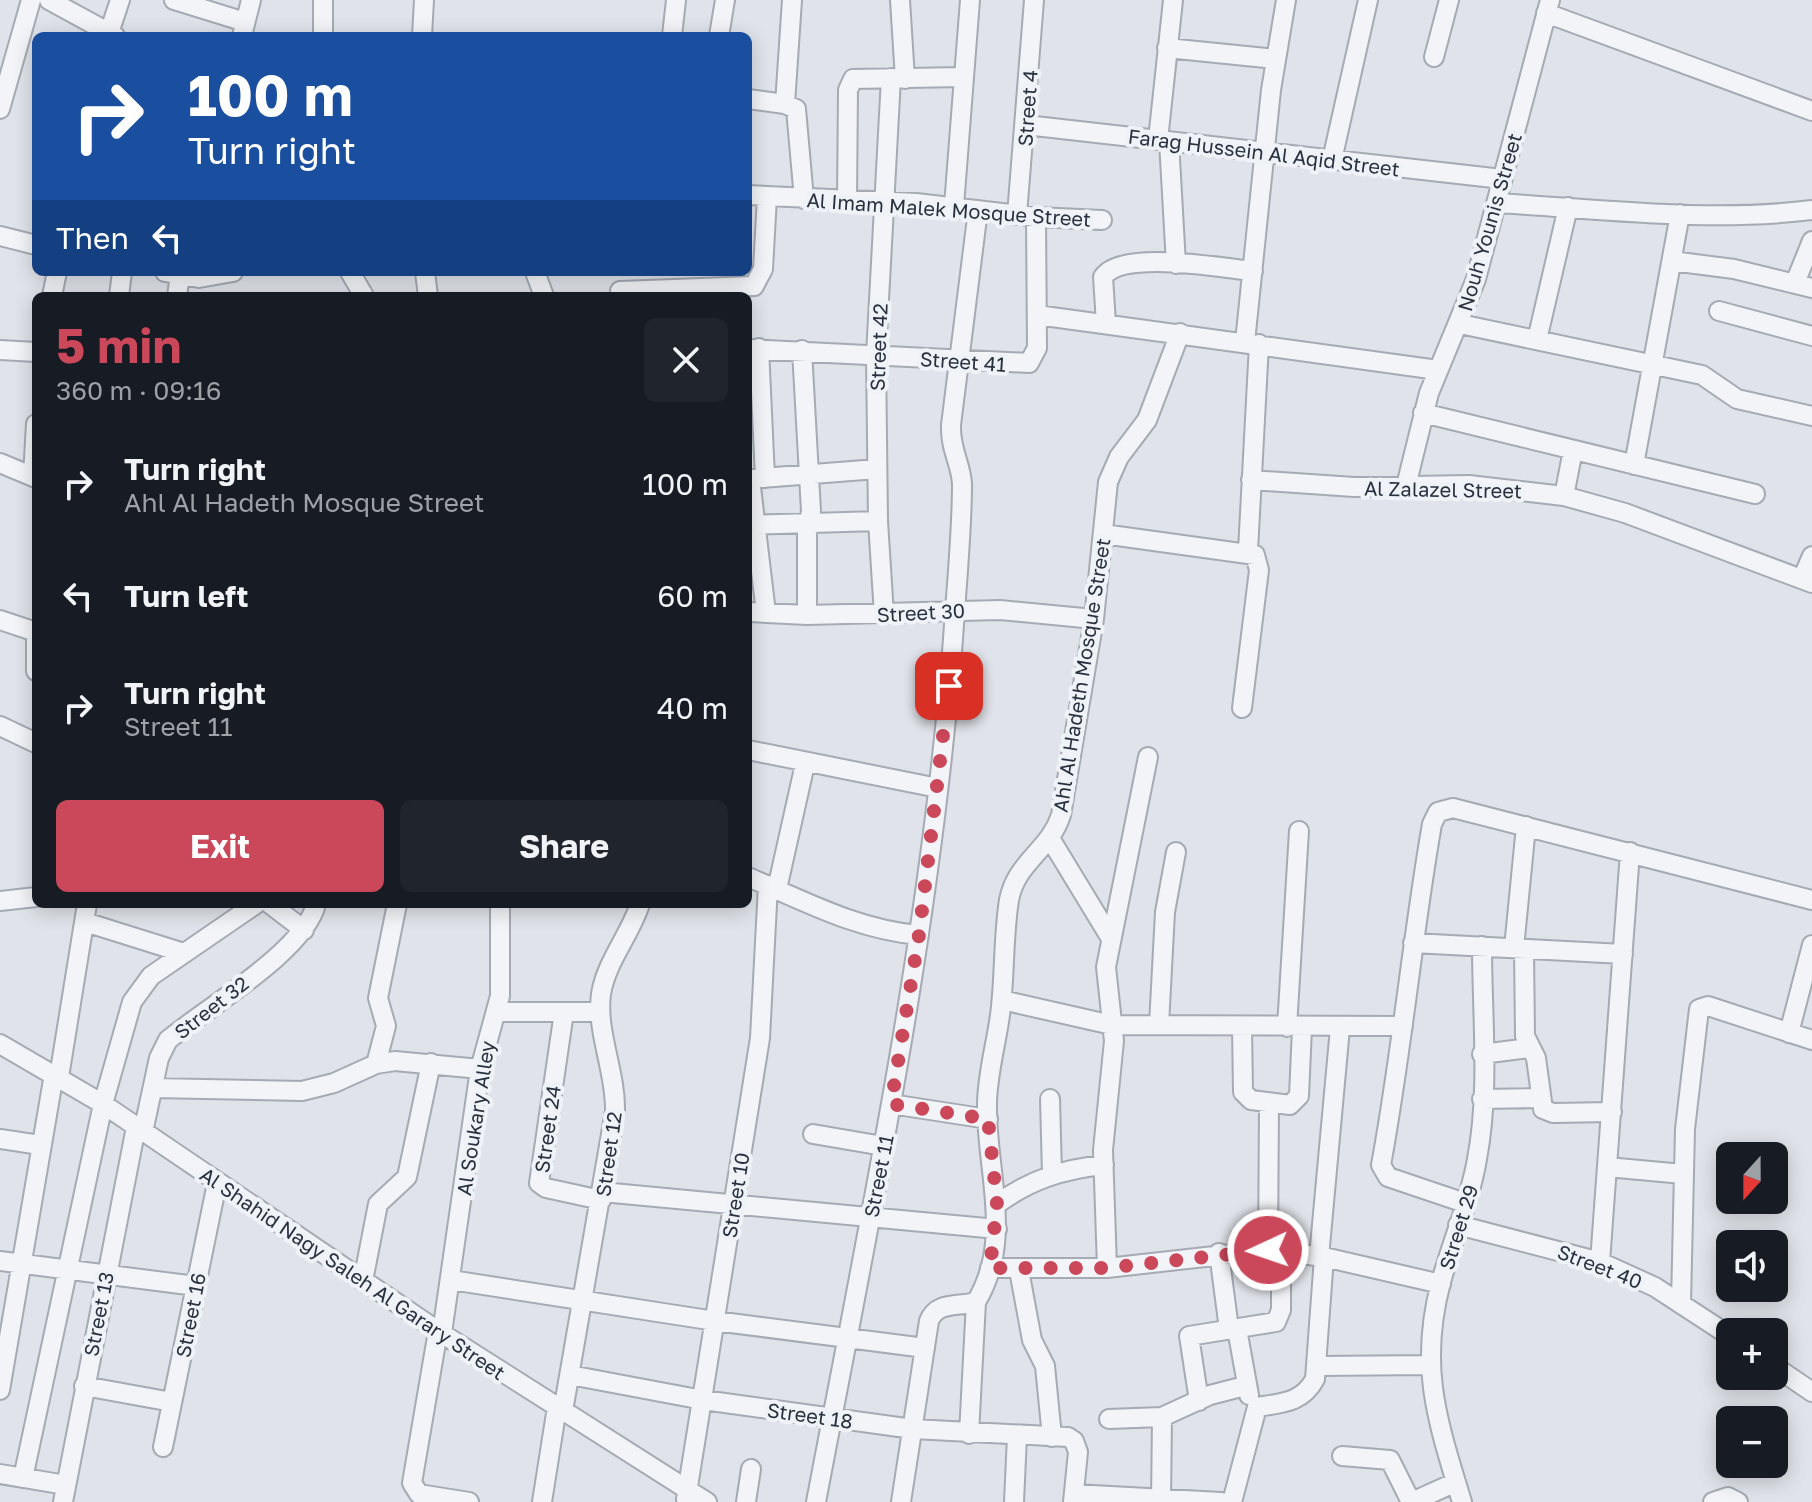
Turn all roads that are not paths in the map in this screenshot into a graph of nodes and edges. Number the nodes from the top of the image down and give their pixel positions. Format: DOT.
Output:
graph roads {
  1 [pos="31,0"];
  2 [pos="49,0"];
  3 [pos="120,0"];
  4 [pos="174,0"];
  5 [pos="251,0"];
  6 [pos="323,0"];
  7 [pos="424,0"];
  8 [pos="676,0"];
  9 [pos="725,0"];
  10 [pos="792,0"];
  11 [pos="900,0"];
  12 [pos="970,0"];
  13 [pos="1034,0"];
  14 [pos="1173,0"];
  15 [pos="1286,0"];
  16 [pos="1368,0"];
  17 [pos="1449,0"];
  18 [pos="1548,6"];
  19 [pos="243,29"];
  20 [pos="105,32"];
  21 [pos="111,32"];
  22 [pos="323,32"];
  23 [pos="422,32"];
  24 [pos="672,32"];
  25 [pos="720,32"];
  26 [pos="1167,48"];
  27 [pos="1434,57"];
  28 [pos="1276,59"];
  29 [pos="962,77"];
  30 [pos="898,79"];
  31 [pos="752,100"];
  32 [pos="785,104"];
  33 [pos="0,109"];
  34 [pos="1812,111"];
  35 [pos="1026,125"];
  36 [pos="1164,140"];
  37 [pos="1265,152"];
  38 [pos="1332,160"];
  39 [pos="1502,179"];
  40 [pos="757,196"];
  41 [pos="804,199"];
  42 [pos="847,200"];
  43 [pos="887,202"];
  44 [pos="1496,203"];
  45 [pos="954,206"];
  46 [pos="1568,207"];
  47 [pos="978,210"];
  48 [pos="1812,210"];
  49 [pos="1680,214"];
  50 [pos="1026,216"];
  51 [pos="1102,220"];
  52 [pos="0,236"];
  53 [pos="1812,241"];
  54 [pos="32,244"];
  55 [pos="1672,261"];
  56 [pos="1176,264"];
  57 [pos="1253,271"];
  58 [pos="178,276"];
  59 [pos="227,276"];
  60 [pos="704,281"];
  61 [pos="619,286"];
  62 [pos="1804,286"];
  63 [pos="210,287"];
  64 [pos="659,292"];
  65 [pos="669,292"];
  66 [pos="1719,311"];
  67 [pos="1037,315"];
  68 [pos="1106,323"];
  69 [pos="1460,324"];
  70 [pos="1180,333"];
  71 [pos="1812,336"];
  72 [pos="1537,340"];
  73 [pos="1252,343"];
  74 [pos="754,348"];
  75 [pos="0,350"];
  76 [pos="802,350"];
  77 [pos="32,352"];
  78 [pos="876,355"];
  79 [pos="960,361"];
  80 [pos="1653,366"];
  81 [pos="1438,370"];
  82 [pos="1423,413"];
  83 [pos="1812,416"];
  84 [pos="1573,450"];
  85 [pos="0,463"];
  86 [pos="1634,465"];
  87 [pos="877,469"];
  88 [pos="809,474"];
  89 [pos="32,476"];
  90 [pos="754,479"];
  91 [pos="1251,480"];
  92 [pos="1406,486"];
  93 [pos="1755,494"];
  94 [pos="1564,496"];
  95 [pos="809,521"];
  96 [pos="878,521"];
  97 [pos="752,524"];
  98 [pos="1103,534"];
  99 [pos="1248,551"];
  100 [pos="1812,556"];
  101 [pos="1807,581"];
  102 [pos="955,609"];
  103 [pos="757,612"];
  104 [pos="807,615"];
  105 [pos="884,615"];
  106 [pos="1094,619"];
  107 [pos="0,620"];
  108 [pos="32,634"];
  109 [pos="1242,708"];
  110 [pos="0,726"];
  111 [pos="32,741"];
  112 [pos="752,751"];
  113 [pos="1148,757"];
  114 [pos="805,764"];
  115 [pos="938,788"];
  116 [pos="1526,826"];
  117 [pos="1299,831"];
  118 [pos="1051,840"];
  119 [pos="1176,852"];
  120 [pos="1630,852"];
  121 [pos="752,879"];
  122 [pos="773,887"];
  123 [pos="32,897"];
  124 [pos="1812,900"];
  125 [pos="0,901"];
  126 [pos="86,908"];
  127 [pos="250,908"];
  128 [pos="275,908"];
  129 [pos="314,908"];
  130 [pos="396,908"];
  131 [pos="500,908"];
  132 [pos="638,908"];
  133 [pos="304,930"];
  134 [pos="919,935"];
  135 [pos="1110,937"];
  136 [pos="1413,943"];
  137 [pos="1812,945"];
  138 [pos="1482,946"];
  139 [pos="1519,948"];
  140 [pos="184,953"];
  141 [pos="1623,954"];
  142 [pos="1808,977"];
  143 [pos="1002,1000"];
  144 [pos="496,1012"];
  145 [pos="564,1012"];
  146 [pos="600,1012"];
  147 [pos="1112,1025"];
  148 [pos="1159,1025"];
  149 [pos="1403,1026"];
  150 [pos="1242,1027"];
  151 [pos="1294,1027"];
  152 [pos="1340,1028"];
  153 [pos="1789,1033"];
  154 [pos="1812,1040"];
  155 [pos="0,1044"];
  156 [pos="1529,1048"];
  157 [pos="1482,1054"];
  158 [pos="431,1063"];
  159 [pos="376,1064"];
  160 [pos="480,1069"];
  161 [pos="56,1076"];
  162 [pos="153,1088"];
  163 [pos="1540,1098"];
  164 [pos="1050,1099"];
  165 [pos="1482,1099"];
  166 [pos="103,1104"];
  167 [pos="891,1104"];
  168 [pos="1269,1104"];
  169 [pos="1612,1112"];
  170 [pos="988,1119"];
  171 [pos="140,1130"];
  172 [pos="813,1134"];
  173 [pos="0,1139"];
  174 [pos="40,1145"];
  175 [pos="883,1146"];
  176 [pos="1104,1165"];
  177 [pos="1607,1167"];
  178 [pos="1052,1174"];
  179 [pos="1683,1174"];
  180 [pos="217,1183"];
  181 [pos="602,1196"];
  182 [pos="1465,1203"];
  183 [pos="734,1204"];
  184 [pos="997,1204"];
  185 [pos="870,1217"];
  186 [pos="1458,1225"];
  187 [pos="997,1229"];
  188 [pos="1274,1251"];
  189 [pos="1219,1253"];
  190 [pos="1322,1257"];
  191 [pos="0,1261"];
  192 [pos="1600,1262"];
  193 [pos="21,1263"];
  194 [pos="990,1268"];
  195 [pos="1107,1268"];
  196 [pos="67,1269"];
  197 [pos="1019,1270"];
  198 [pos="106,1275"];
  199 [pos="451,1280"];
  200 [pos="363,1281"];
  201 [pos="1441,1284"];
  202 [pos="196,1286"];
  203 [pos="584,1301"];
  204 [pos="976,1302"];
  205 [pos="1681,1303"];
  206 [pos="715,1321"];
  207 [pos="1716,1327"];
  208 [pos="1233,1329"];
  209 [pos="440,1332"];
  210 [pos="4,1336"];
  211 [pos="847,1338"];
  212 [pos="925,1348"];
  213 [pos="1431,1365"];
  214 [pos="1318,1366"];
  215 [pos="570,1375"];
  216 [pos="1788,1376"];
  217 [pos="84,1386"];
  218 [pos="1245,1386"];
  219 [pos="0,1390"];
  220 [pos="1812,1392"];
  221 [pos="703,1400"];
  222 [pos="1199,1401"];
  223 [pos="172,1402"];
  224 [pos="1257,1407"];
  225 [pos="560,1409"];
  226 [pos="1162,1417"];
  227 [pos="832,1418"];
  228 [pos="1109,1419"];
  229 [pos="913,1429"];
  230 [pos="969,1434"];
  231 [pos="1017,1436"];
  232 [pos="1052,1437"];
  233 [pos="163,1447"];
  234 [pos="1342,1456"];
  235 [pos="751,1469"];
  236 [pos="23,1478"];
  237 [pos="1,1481"];
  238 [pos="1456,1482"];
  239 [pos="65,1494"];
  240 [pos="687,1496"];
  241 [pos="1074,1498"];
  242 [pos="1161,1500"];
  243 [pos="469,1502"];
  244 [pos="542,1502"];
  245 [pos="707,1502"];
  246 [pos="746,1502"];
  247 [pos="816,1502"];
  248 [pos="901,1502"];
  249 [pos="1014,1502"];
  250 [pos="1221,1502"];
  251 [pos="1232,1502"];
  252 [pos="1412,1502"];
  253 [pos="1462,1502"];
  254 [pos="1713,1502"];
  255 [pos="1738,1502"];
  1 -- 33 [label="street"];
  2 -- 20 [label="street"];
  3 -- 21 [label="street"];
  4 -- 19 [label="street"];
  5 -- 19 [label="street"];
  6 -- 22 [label="street"];
  7 -- 23 [label="street"];
  8 -- 24 [label="street"];
  9 -- 25 [label="street"];
  10 -- 32 [label="street"];
  11 -- 30 [label="street, Street 42"];
  12 -- 29 [label="street"];
  13 -- 35 [label="street, Street 4"];
  14 -- 26 [label="street"];
  15 -- 28 [label="street"];
  16 -- 38 [label="street"];
  17 -- 27 [label="street"];
  18 -- 34 [label="street"];
  18 -- 39 [label="street, Nouh Younis Street"];
  26 -- 28 [label="street"];
  26 -- 36 [label="street"];
  28 -- 37 [label="street"];
  29 -- 30 [label="street"];
  29 -- 45 [label="street"];
  30 -- 42 [label="street"];
  30 -- 43 [label="street, Street 42"];
  31 -- 32 [label="street"];
  32 -- 41 [label="street"];
  35 -- 36 [label="street, Farag Hussein Al Aqid Street"];
  35 -- 50 [label="street, Street 4"];
  36 -- 37 [label="street, Farag Hussein Al Aqid Street"];
  36 -- 56 [label="street"];
  37 -- 38 [label="street, Farag Hussein Al Aqid Street"];
  37 -- 57 [label="street"];
  38 -- 39 [label="street, Farag Hussein Al Aqid Street"];
  39 -- 44 [label="street, Nouh Younis Street"];
  40 -- 41 [label="street, Al Imam Malek Mosque Street"];
  40 -- 60 [label="street"];
  41 -- 42 [label="street, Al Imam Malek Mosque Street"];
  42 -- 43 [label="street, Al Imam Malek Mosque Street"];
  43 -- 45 [label="street, Al Imam Malek Mosque Street"];
  43 -- 78 [label="street, Street 42"];
  44 -- 46 [label="street"];
  44 -- 69 [label="street, Nouh Younis Street"];
  45 -- 47 [label="street, Al Imam Malek Mosque Street"];
  46 -- 49 [label="street"];
  46 -- 72 [label="street"];
  47 -- 50 [label="street, Al Imam Malek Mosque Street"];
  47 -- 79 [label="street, Street 11"];
  48 -- 49 [label="street"];
  49 -- 55 [label="street"];
  50 -- 51 [label="street, Al Imam Malek Mosque Street"];
  50 -- 67 [label="street, Street 41"];
  52 -- 54 [label="street"];
  53 -- 62 [label="street"];
  55 -- 62 [label="street"];
  55 -- 80 [label="street"];
  56 -- 57 [label="street"];
  56 -- 68 [label="street"];
  57 -- 73 [label="street"];
  58 -- 63 [label="street"];
  59 -- 63 [label="street"];
  60 -- 65 [label="street"];
  61 -- 64 [label="street"];
  66 -- 71 [label="street"];
  67 -- 68 [label="street"];
  67 -- 79 [label="street, Street 41"];
  68 -- 70 [label="street"];
  69 -- 72 [label="street"];
  69 -- 81 [label="street, Nouh Younis Street"];
  70 -- 73 [label="street"];
  70 -- 98 [label="street, Ahl Al Hadeth Mosque Street"];
  72 -- 80 [label="street"];
  73 -- 81 [label="street"];
  73 -- 91 [label="street"];
  74 -- 76 [label="street, Street 41"];
  74 -- 90 [label="street"];
  75 -- 77 [label="street"];
  76 -- 78 [label="street, Street 41"];
  76 -- 88 [label="street"];
  78 -- 79 [label="street, Street 41"];
  78 -- 87 [label="street, Street 42"];
  79 -- 102 [label="street, Street 11"];
  80 -- 83 [label="street"];
  80 -- 86 [label="street"];
  81 -- 82 [label="street, Nouh Younis Street"];
  82 -- 84 [label="street"];
  82 -- 92 [label="street, Nouh Younis Street"];
  84 -- 86 [label="street"];
  84 -- 94 [label="street"];
  85 -- 89 [label="street"];
  86 -- 93 [label="street"];
  87 -- 88 [label="street"];
  87 -- 96 [label="street, Street 42"];
  88 -- 90 [label="street"];
  88 -- 95 [label="street"];
  90 -- 97 [label="street"];
  91 -- 92 [label="street, Al Zalazel Street"];
  91 -- 99 [label="street"];
  92 -- 94 [label="street, Al Zalazel Street"];
  94 -- 101 [label="street, Al Zalazel Street"];
  95 -- 96 [label="street"];
  95 -- 97 [label="street"];
  95 -- 104 [label="street"];
  96 -- 105 [label="street, Street 42"];
  97 -- 103 [label="street"];
  98 -- 99 [label="street"];
  98 -- 106 [label="street, Ahl Al Hadeth Mosque Street"];
  99 -- 109 [label="street"];
  100 -- 101 [label="street"];
  102 -- 105 [label="street, Street 30"];
  102 -- 106 [label="street, Street 30"];
  102 -- 115 [label="street, Street 11"];
  103 -- 104 [label="street, Street 30"];
  104 -- 105 [label="street, Street 30"];
  106 -- 118 [label="street, Ahl Al Hadeth Mosque Street"];
  107 -- 108 [label="street"];
  110 -- 111 [label="street"];
  112 -- 114 [label="street"];
  113 -- 135 [label="street"];
  114 -- 115 [label="street"];
  114 -- 122 [label="street, Street 10"];
  115 -- 134 [label="street, Street 11"];
  116 -- 120 [label="street"];
  116 -- 136 [label="street"];
  116 -- 139 [label="street"];
  117 -- 151 [label="street"];
  118 -- 135 [label="street"];
  118 -- 143 [label="street, Ahl Al Hadeth Mosque Street"];
  119 -- 148 [label="street"];
  120 -- 124 [label="street"];
  120 -- 141 [label="street"];
  121 -- 122 [label="street"];
  122 -- 134 [label="street"];
  122 -- 183 [label="street, Street 10"];
  123 -- 125 [label="street"];
  126 -- 140 [label="street"];
  126 -- 161 [label="street"];
  127 -- 140 [label="street"];
  128 -- 133 [label="street"];
  129 -- 133 [label="street, Street 32"];
  130 -- 159 [label="street"];
  131 -- 144 [label="street, Al Soukary Alley"];
  132 -- 146 [label="street, Street 12"];
  133 -- 162 [label="street, Street 32"];
  134 -- 167 [label="street, Street 11"];
  135 -- 147 [label="street"];
  136 -- 138 [label="street"];
  136 -- 149 [label="street"];
  137 -- 142 [label="street"];
  138 -- 139 [label="street"];
  138 -- 157 [label="street, Street 29"];
  139 -- 141 [label="street"];
  139 -- 156 [label="street"];
  140 -- 166 [label="street"];
  141 -- 169 [label="street"];
  142 -- 153 [label="street"];
  143 -- 147 [label="street"];
  143 -- 170 [label="street, Ahl Al Hadeth Mosque Street"];
  144 -- 145 [label="street"];
  144 -- 160 [label="street, Al Soukary Alley"];
  145 -- 146 [label="street"];
  145 -- 181 [label="street, Street 24"];
  146 -- 181 [label="street, Street 12"];
  147 -- 148 [label="street"];
  147 -- 176 [label="street"];
  148 -- 150 [label="street"];
  149 -- 152 [label="street"];
  149 -- 182 [label="street"];
  150 -- 151 [label="street"];
  150 -- 168 [label="street"];
  151 -- 152 [label="street"];
  151 -- 168 [label="street"];
  152 -- 190 [label="street"];
  153 -- 154 [label="street"];
  153 -- 179 [label="street"];
  155 -- 161 [label="street, Al Shahid Nagy Saleh Al Garary Street"];
  156 -- 157 [label="street"];
  156 -- 163 [label="street"];
  157 -- 165 [label="street, Street 29"];
  158 -- 159 [label="street"];
  158 -- 160 [label="street"];
  158 -- 200 [label="street"];
  159 -- 162 [label="street"];
  160 -- 199 [label="street, Al Soukary Alley"];
  161 -- 166 [label="street, Al Shahid Nagy Saleh Al Garary Street"];
  161 -- 174 [label="street"];
  162 -- 171 [label="street, Street 32"];
  163 -- 165 [label="street"];
  163 -- 169 [label="street"];
  164 -- 178 [label="street"];
  165 -- 182 [label="street, Street 29"];
  166 -- 171 [label="street, Al Shahid Nagy Saleh Al Garary Street"];
  166 -- 196 [label="street"];
  167 -- 170 [label="street"];
  167 -- 175 [label="street, Street 11"];
  168 -- 188 [label="street"];
  169 -- 177 [label="street"];
  170 -- 184 [label="street, Ahl Al Hadeth Mosque Street"];
  171 -- 180 [label="street, Al Shahid Nagy Saleh Al Garary Street"];
  171 -- 198 [label="street, Street 13"];
  172 -- 175 [label="street"];
  173 -- 174 [label="street"];
  174 -- 193 [label="street"];
  175 -- 185 [label="street, Street 11"];
  176 -- 178 [label="street"];
  176 -- 195 [label="street"];
  177 -- 179 [label="street"];
  177 -- 192 [label="street"];
  178 -- 184 [label="street"];
  179 -- 205 [label="street"];
  180 -- 200 [label="street, Al Shahid Nagy Saleh Al Garary Street"];
  180 -- 202 [label="street, Street 16"];
  181 -- 183 [label="street"];
  181 -- 203 [label="street, Street 12"];
  182 -- 186 [label="street, Street 29"];
  183 -- 185 [label="street"];
  183 -- 206 [label="street, Street 10"];
  184 -- 187 [label="street, Ahl Al Hadeth Mosque Street"];
  185 -- 187 [label="street"];
  185 -- 211 [label="street, Street 11"];
  186 -- 192 [label="street, Street 40"];
  186 -- 201 [label="street, Street 29"];
  187 -- 194 [label="street, Ahl Al Hadeth Mosque Street"];
  188 -- 189 [label="street"];
  188 -- 190 [label="street"];
  188 -- 208 [label="street"];
  189 -- 195 [label="street"];
  189 -- 208 [label="street"];
  190 -- 201 [label="street"];
  190 -- 214 [label="street"];
  191 -- 193 [label="street"];
  192 -- 205 [label="street, Street 40"];
  193 -- 196 [label="street"];
  193 -- 210 [label="street"];
  194 -- 197 [label="street"];
  194 -- 204 [label="street, Ahl Al Hadeth Mosque Street"];
  195 -- 197 [label="street"];
  196 -- 198 [label="street"];
  196 -- 236 [label="street"];
  197 -- 232 [label="street"];
  198 -- 202 [label="street"];
  198 -- 217 [label="street, Street 13"];
  199 -- 203 [label="street"];
  199 -- 209 [label="street, Al Soukary Alley"];
  200 -- 209 [label="street, Al Shahid Nagy Saleh Al Garary Street"];
  201 -- 213 [label="street, Street 29"];
  202 -- 223 [label="street, Street 16"];
  203 -- 206 [label="street"];
  203 -- 215 [label="street, Street 12"];
  204 -- 212 [label="street"];
  204 -- 230 [label="street, Ahl Al Hadeth Mosque Street"];
  205 -- 207 [label="street, Street 40"];
  206 -- 211 [label="street"];
  206 -- 221 [label="street, Street 10"];
  208 -- 218 [label="street"];
  208 -- 222 [label="street"];
  209 -- 225 [label="street, Al Shahid Nagy Saleh Al Garary Street"];
  209 -- 243 [label="street, Al Soukary Alley"];
  210 -- 219 [label="street"];
  211 -- 212 [label="street"];
  211 -- 227 [label="street, Street 11"];
  212 -- 229 [label="street"];
  213 -- 214 [label="street"];
  213 -- 238 [label="street, Street 29"];
  214 -- 224 [label="street"];
  215 -- 221 [label="street, Street 18"];
  215 -- 225 [label="street, Street 12"];
  216 -- 220 [label="street"];
  217 -- 223 [label="street"];
  217 -- 239 [label="street, Street 13"];
  218 -- 222 [label="street"];
  218 -- 224 [label="street"];
  221 -- 227 [label="street, Street 18"];
  221 -- 240 [label="street, Street 10"];
  222 -- 226 [label="street"];
  223 -- 233 [label="street, Street 16"];
  224 -- 251 [label="street"];
  225 -- 240 [label="street, Al Shahid Nagy Saleh Al Garary Street"];
  225 -- 244 [label="street, Street 12"];
  226 -- 228 [label="street"];
  226 -- 242 [label="street"];
  227 -- 229 [label="street, Street 18"];
  227 -- 247 [label="street, Street 11"];
  229 -- 230 [label="street, Street 18"];
  229 -- 248 [label="street"];
  230 -- 231 [label="street, Street 18"];
  231 -- 232 [label="street, Street 18"];
  231 -- 249 [label="street"];
  232 -- 241 [label="street"];
  234 -- 252 [label="street"];
  235 -- 246 [label="street"];
  236 -- 237 [label="street"];
  236 -- 239 [label="street"];
  238 -- 252 [label="street"];
  238 -- 253 [label="street, Street 29"];
  240 -- 245 [label="street, Al Shahid Nagy Saleh Al Garary Street"];
  241 -- 242 [label="street"];
  242 -- 250 [label="street"];
  254 -- 255 [label="street"];
}
